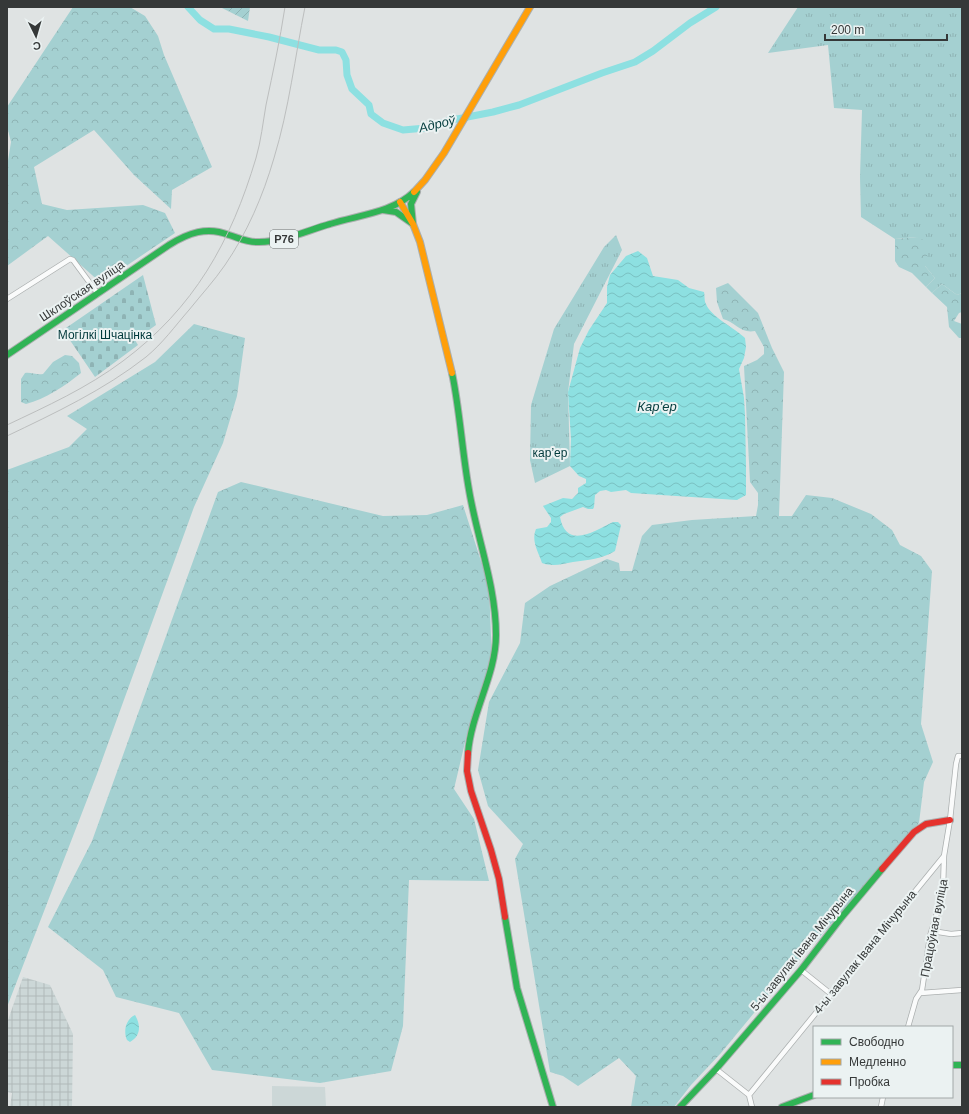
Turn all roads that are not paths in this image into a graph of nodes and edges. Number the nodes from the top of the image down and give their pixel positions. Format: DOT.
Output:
graph roads {
  1 [pos="530,7"];
  2 [pos="422,184"];
  3 [pos="403,200"];
  4 [pos="377,211"];
  5 [pos="413,221"];
  6 [pos="98,294"];
  7 [pos="7,299"];
  8 [pos="7,355"];
  9 [pos="960,756"];
  10 [pos="950,820"];
  11 [pos="944,856"];
  12 [pos="938,863"];
  13 [pos="945,867"];
  14 [pos="932,931"];
  15 [pos="962,933"];
  16 [pos="801,970"];
  17 [pos="962,990"];
  18 [pos="921,993"];
  19 [pos="831,994"];
  20 [pos="908,1026"];
  21 [pos="716,1069"];
  22 [pos="749,1095"];
  23 [pos="813,1095"];
  24 [pos="553,1107"];
  25 [pos="680,1107"];
  26 [pos="752,1107"];
  27 [pos="782,1107"];
  1 -- 2 [label="street, Р76"];
  2 -- 3 [label="street, Р76"];
  2 -- 5 [label="street"];
  3 -- 4 [label="street, Р76"];
  3 -- 5 [label="street"];
  4 -- 5 [label="street"];
  4 -- 6 [label="street, Шклоўская вуліца / Р76"];
  5 -- 24 [label="street"];
  6 -- 7 [label="street"];
  6 -- 8 [label="street, Шклоўская вуліца / Р76"];
  9 -- 10 [label="street, Працоўная вуліца"];
  10 -- 11 [label="street, Працоўная вуліца"];
  10 -- 16 [label="street, 5-ы завулак Івана Мічурына"];
  11 -- 12 [label="street, 4-ы завулак Івана Мічурына"];
  11 -- 13 [label="street, Працоўная вуліца"];
  12 -- 13 [label="street"];
  12 -- 19 [label="street, 4-ы завулак Івана Мічурына"];
  13 -- 14 [label="street, Працоўная вуліца"];
  14 -- 15 [label="street"];
  14 -- 18 [label="street, Працоўная вуліца"];
  16 -- 19 [label="street"];
  16 -- 21 [label="street, 5-ы завулак Івана Мічурына"];
  17 -- 18 [label="street"];
  18 -- 20 [label="street, Працоўная вуліца"];
  19 -- 22 [label="street, 4-ы завулак Івана Мічурына"];
  21 -- 22 [label="street"];
  21 -- 25 [label="street, 5-ы завулак Івана Мічурына"];
  22 -- 26 [label="street"];
  23 -- 27 [label="street"];
}
